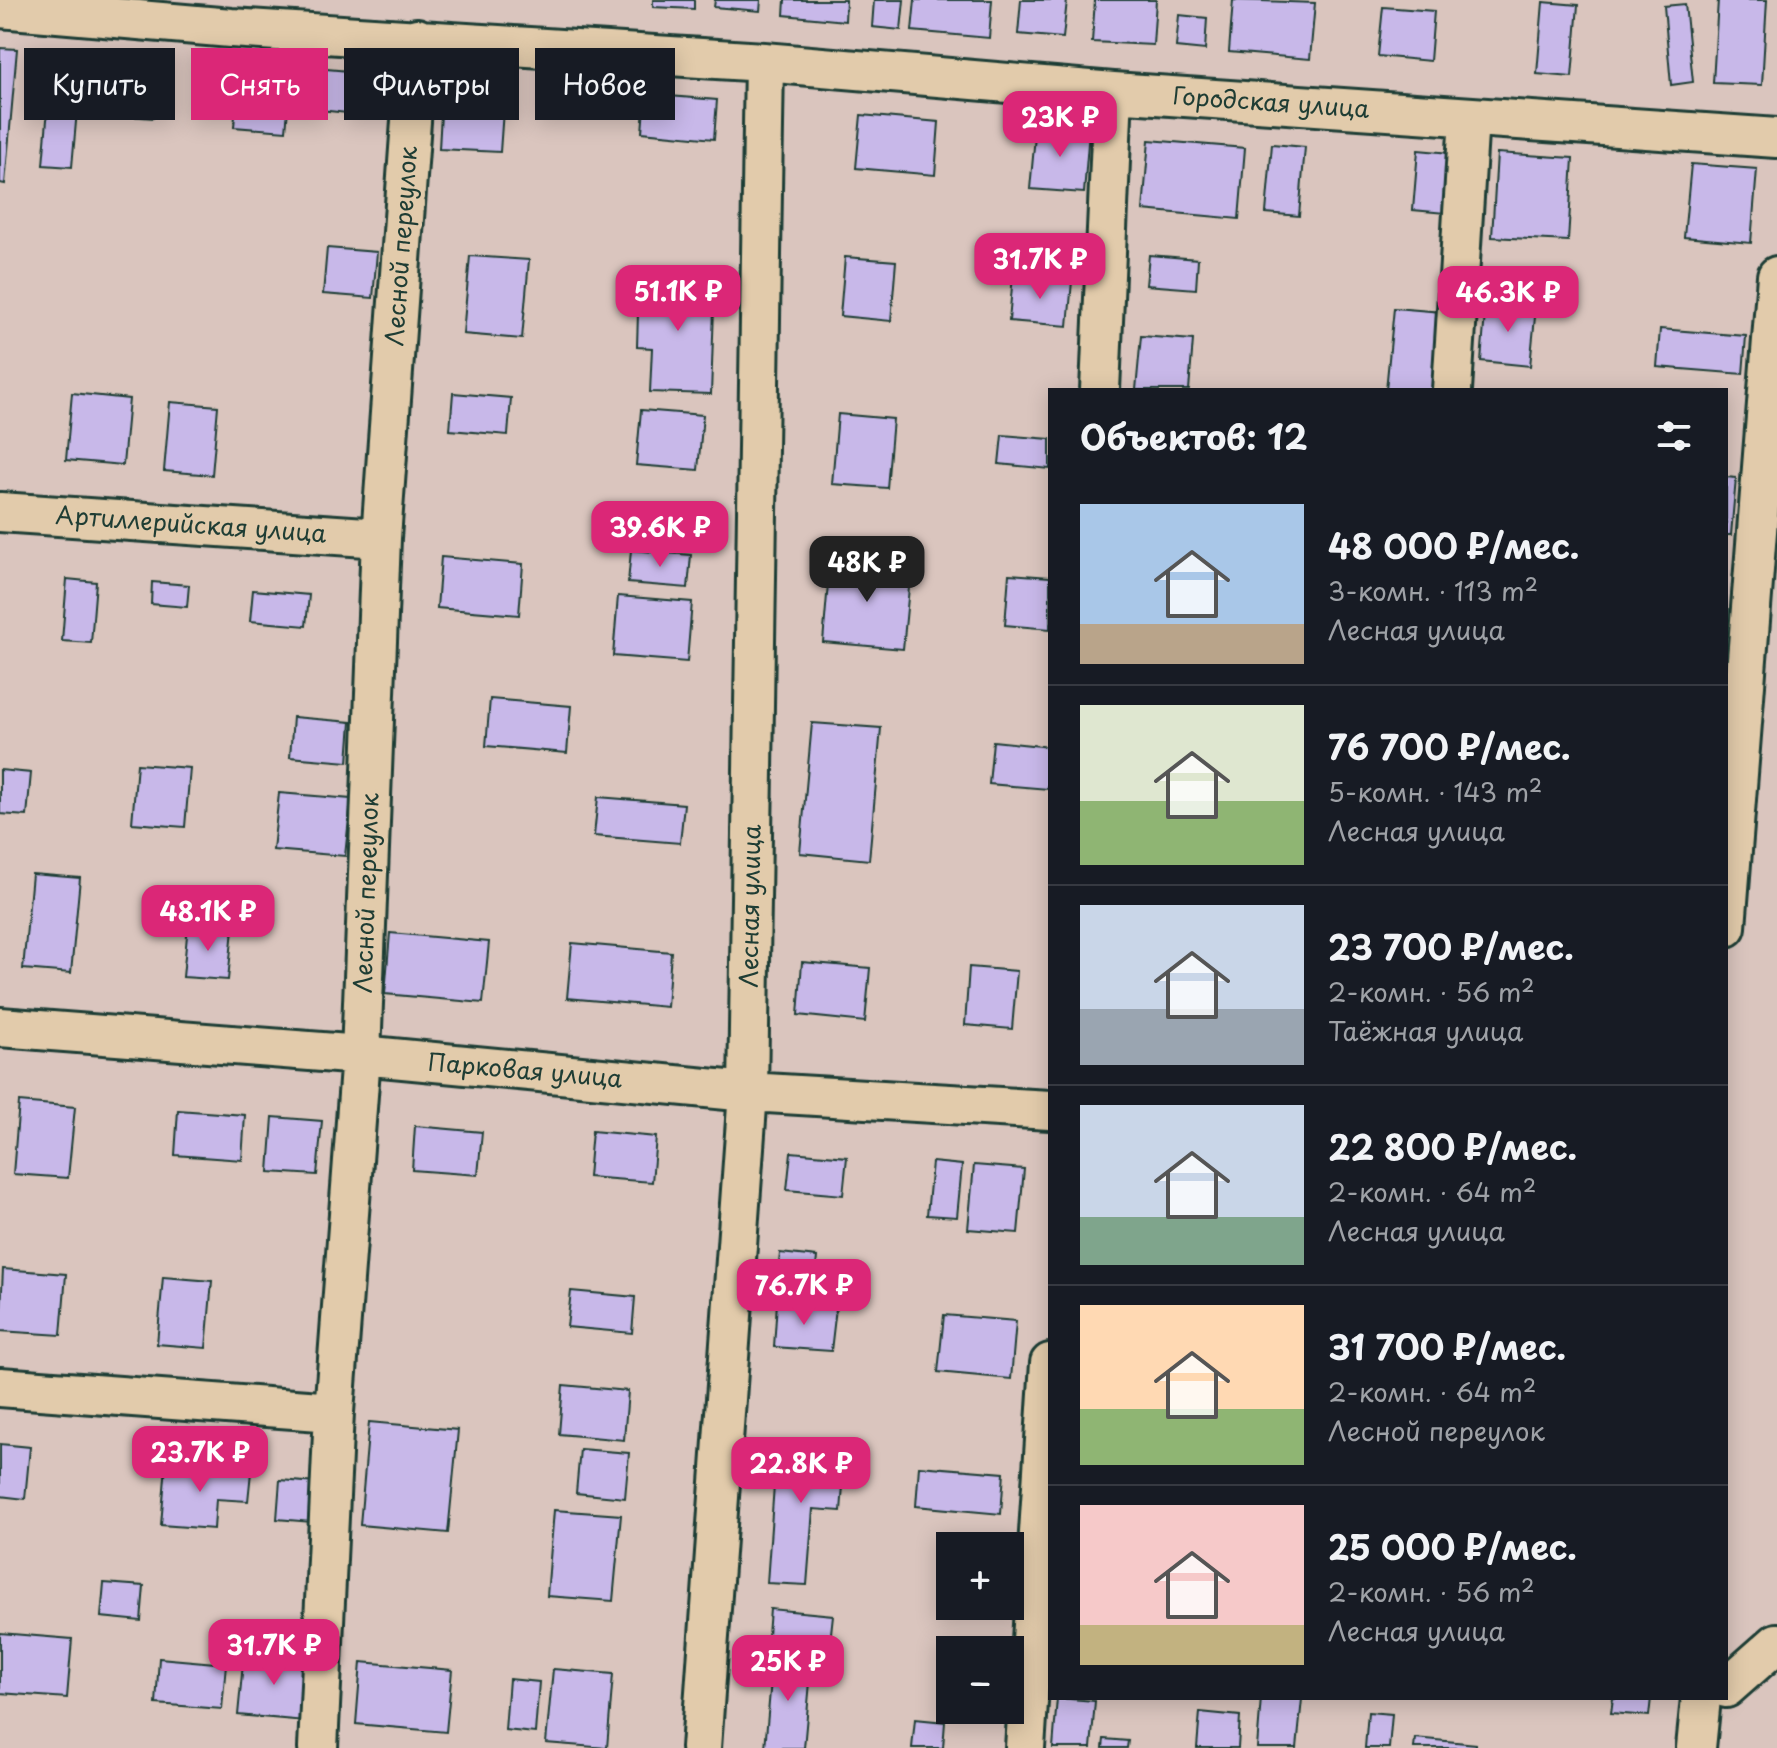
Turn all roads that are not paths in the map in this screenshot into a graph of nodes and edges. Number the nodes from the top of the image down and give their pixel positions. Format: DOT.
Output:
graph roads {
  1 [pos="0,8"];
  2 [pos="417,38"];
  3 [pos="764,62"];
  4 [pos="1113,92"];
  5 [pos="1469,117"];
  6 [pos="1777,138"];
  7 [pos="1777,276"];
  8 [pos="1100,388"];
  9 [pos="1452,388"];
  10 [pos="0,512"];
  11 [pos="381,538"];
  12 [pos="1728,901"];
  13 [pos="0,1027"];
  14 [pos="361,1055"];
  15 [pos="748,1092"];
  16 [pos="1048,1110"];
  17 [pos="0,1387"];
  18 [pos="1048,1394"];
  19 [pos="334,1412"];
  20 [pos="1777,1643"];
  21 [pos="1728,1690"];
  22 [pos="318,1748"];
  23 [pos="701,1748"];
  24 [pos="1025,1748"];
  1 -- 2 [label="street, Городская улица"];
  2 -- 3 [label="street, Городская улица"];
  2 -- 11 [label="street, Лесной переулок"];
  3 -- 4 [label="street, Городская улица"];
  3 -- 15 [label="street, Лесная улица"];
  4 -- 5 [label="street, Городская улица"];
  4 -- 8 [label="street"];
  5 -- 6 [label="street, Городская улица"];
  5 -- 9 [label="street"];
  7 -- 12 [label="street"];
  10 -- 11 [label="street, Артиллерийская улица"];
  11 -- 14 [label="street, Лесной переулок"];
  13 -- 14 [label="street, Парковая улица"];
  14 -- 15 [label="street, Парковая улица"];
  14 -- 19 [label="street, Лесной переулок"];
  15 -- 16 [label="street, Парковая улица"];
  15 -- 23 [label="street, Лесная улица"];
  17 -- 19 [label="street"];
  18 -- 24 [label="street"];
  19 -- 22 [label="street, Лесной переулок"];
  20 -- 21 [label="street"];
}
